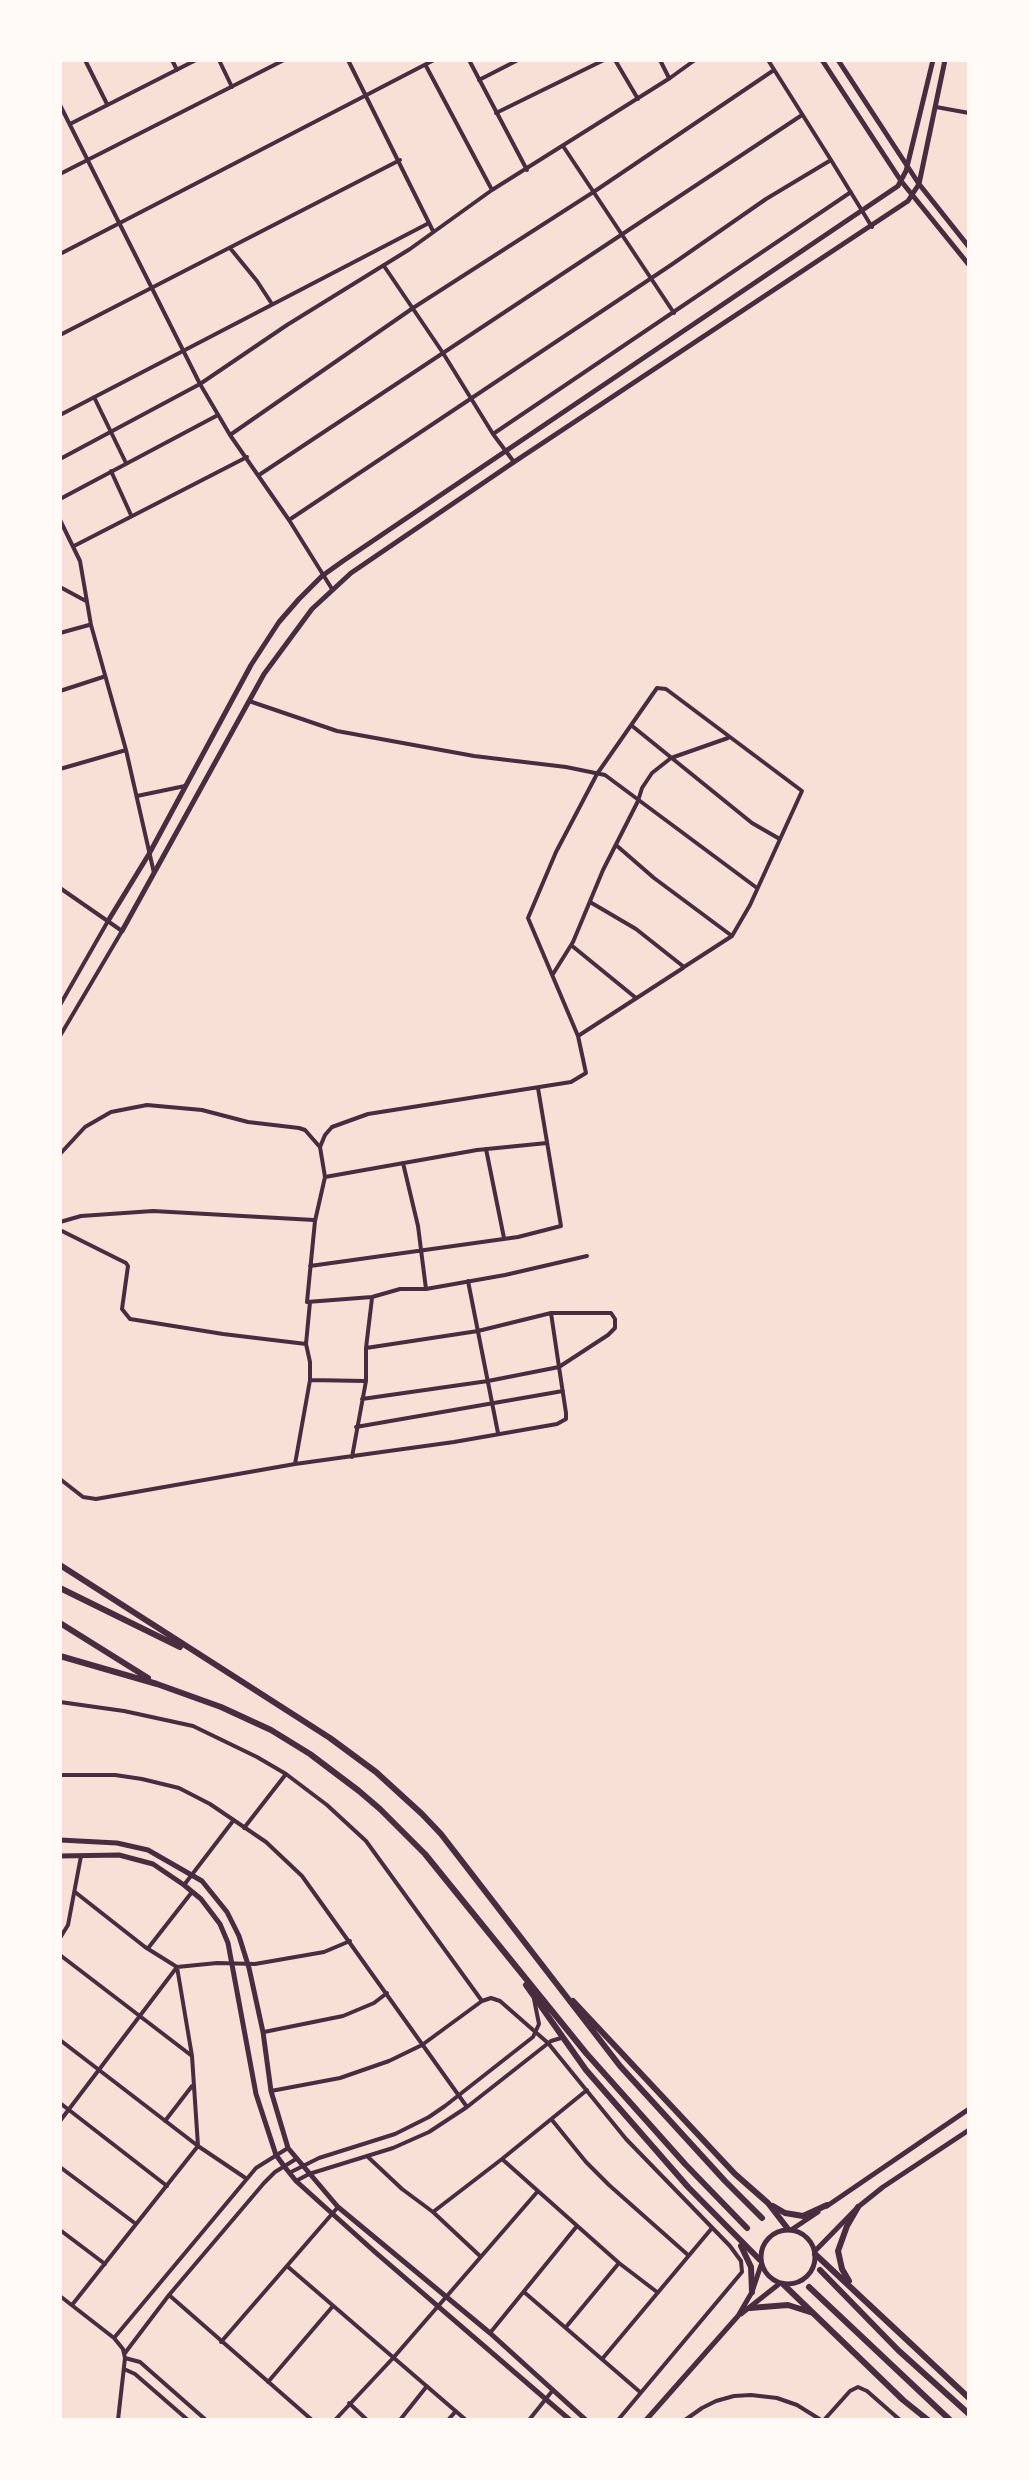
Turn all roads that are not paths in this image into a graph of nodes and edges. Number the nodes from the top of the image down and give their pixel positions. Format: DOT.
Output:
graph roads {
  1 [pos="85,60"];
  2 [pos="172,60"];
  3 [pos="196,60"];
  4 [pos="219,60"];
  5 [pos="284,60"];
  6 [pos="348,60"];
  7 [pos="434,60"];
  8 [pos="469,60"];
  9 [pos="518,60"];
  10 [pos="604,60"];
  11 [pos="615,60"];
  12 [pos="660,60"];
  13 [pos="694,60"];
  14 [pos="768,60"];
  15 [pos="822,60"];
  16 [pos="838,60"];
  17 [pos="933,60"];
  18 [pos="945,60"];
  19 [pos="426,64"];
  20 [pos="177,70"];
  21 [pos="774,70"];
  22 [pos="670,78"];
  23 [pos="479,80"];
  24 [pos="232,87"];
  25 [pos="366,96"];
  26 [pos="638,98"];
  27 [pos="106,104"];
  28 [pos="60,105"];
  29 [pos="936,107"];
  30 [pos="496,113"];
  31 [pos="969,113"];
  32 [pos="802,116"];
  33 [pos="70,124"];
  34 [pos="562,144"];
  35 [pos="87,160"];
  36 [pos="400,160"];
  37 [pos="831,160"];
  38 [pos="908,167"];
  39 [pos="526,170"];
  40 [pos="60,174"];
  41 [pos="901,181"];
  42 [pos="918,184"];
  43 [pos="492,190"];
  44 [pos="595,191"];
  45 [pos="850,192"];
  46 [pos="912,197"];
  47 [pos="861,210"];
  48 [pos="429,223"];
  49 [pos="120,224"];
  50 [pos="872,226"];
  51 [pos="434,231"];
  52 [pos="623,235"];
  53 [pos="969,246"];
  54 [pos="230,248"];
  55 [pos="60,254"];
  56 [pos="969,265"];
  57 [pos="384,266"];
  58 [pos="650,278"];
  59 [pos="153,287"];
  60 [pos="272,305"];
  61 [pos="413,308"];
  62 [pos="674,313"];
  63 [pos="60,335"];
  64 [pos="183,351"];
  65 [pos="443,354"];
  66 [pos="200,384"];
  67 [pos="94,397"];
  68 [pos="471,399"];
  69 [pos="218,415"];
  70 [pos="60,416"];
  71 [pos="112,432"];
  72 [pos="492,434"];
  73 [pos="230,435"];
  74 [pos="504,450"];
  75 [pos="247,457"];
  76 [pos="60,459"];
  77 [pos="514,462"];
  78 [pos="126,463"];
  79 [pos="111,471"];
  80 [pos="259,476"];
  81 [pos="60,499"];
  82 [pos="131,515"];
  83 [pos="60,520"];
  84 [pos="289,520"];
  85 [pos="74,546"];
  86 [pos="322,576"];
  87 [pos="60,587"];
  88 [pos="332,589"];
  89 [pos="86,601"];
  90 [pos="91,625"];
  91 [pos="60,634"];
  92 [pos="104,677"];
  93 [pos="60,691"];
  94 [pos="249,700"];
  95 [pos="631,725"];
  96 [pos="728,738"];
  97 [pos="126,750"];
  98 [pos="672,758"];
  99 [pos="60,769"];
  100 [pos="598,774"];
  101 [pos="186,786"];
  102 [pos="137,796"];
  103 [pos="638,801"];
  104 [pos="779,839"];
  105 [pos="616,845"];
  106 [pos="150,854"];
  107 [pos="154,872"];
  108 [pos="60,888"];
  109 [pos="757,888"];
  110 [pos="590,902"];
  111 [pos="108,921"];
  112 [pos="122,930"];
  113 [pos="732,936"];
  114 [pos="571,945"];
  115 [pos="684,967"];
  116 [pos="551,977"];
  117 [pos="636,998"];
  118 [pos="60,1006"];
  119 [pos="60,1036"];
  120 [pos="578,1036"];
  121 [pos="538,1087"];
  122 [pos="547,1143"];
  123 [pos="320,1147"];
  124 [pos="486,1149"];
  125 [pos="60,1154"];
  126 [pos="404,1163"];
  127 [pos="325,1177"];
  128 [pos="316,1220"];
  129 [pos="60,1222"];
  130 [pos="60,1230"];
  131 [pos="504,1238"];
  132 [pos="420,1252"];
  133 [pos="587,1256"];
  134 [pos="310,1266"];
  135 [pos="468,1281"];
  136 [pos="426,1288"];
  137 [pos="372,1297"];
  138 [pos="310,1302"];
  139 [pos="551,1313"];
  140 [pos="478,1330"];
  141 [pos="306,1344"];
  142 [pos="366,1348"];
  143 [pos="560,1367"];
  144 [pos="310,1380"];
  145 [pos="366,1380"];
  146 [pos="488,1381"];
  147 [pos="564,1390"];
  148 [pos="362,1398"];
  149 [pos="492,1402"];
  150 [pos="356,1427"];
  151 [pos="498,1434"];
  152 [pos="352,1457"];
  153 [pos="296,1464"];
  154 [pos="60,1479"];
  155 [pos="60,1566"];
  156 [pos="60,1588"];
  157 [pos="60,1623"];
  158 [pos="60,1656"];
  159 [pos="204,1658"];
  160 [pos="157,1684"];
  161 [pos="60,1704"];
  162 [pos="286,1774"];
  163 [pos="60,1776"];
  164 [pos="233,1820"];
  165 [pos="244,1828"];
  166 [pos="60,1840"];
  167 [pos="60,1856"];
  168 [pos="81,1856"];
  169 [pos="192,1874"];
  170 [pos="184,1885"];
  171 [pos="76,1892"];
  172 [pos="192,1892"];
  173 [pos="60,1938"];
  174 [pos="350,1941"];
  175 [pos="147,1948"];
  176 [pos="60,1956"];
  177 [pos="232,1963"];
  178 [pos="248,1964"];
  179 [pos="177,1967"];
  180 [pos="519,1970"];
  181 [pos="556,1984"];
  182 [pos="387,1993"];
  183 [pos="532,1995"];
  184 [pos="482,2001"];
  185 [pos="139,2016"];
  186 [pos="263,2032"];
  187 [pos="536,2034"];
  188 [pos="566,2038"];
  189 [pos="60,2040"];
  190 [pos="548,2043"];
  191 [pos="422,2044"];
  192 [pos="192,2056"];
  193 [pos="98,2071"];
  194 [pos="194,2083"];
  195 [pos="587,2090"];
  196 [pos="271,2091"];
  197 [pos="459,2096"];
  198 [pos="60,2103"];
  199 [pos="467,2106"];
  200 [pos="969,2109"];
  201 [pos="69,2110"];
  202 [pos="552,2120"];
  203 [pos="60,2121"];
  204 [pos="164,2121"];
  205 [pos="969,2130"];
  206 [pos="198,2146"];
  207 [pos="288,2148"];
  208 [pos="276,2155"];
  209 [pos="368,2157"];
  210 [pos="502,2159"];
  211 [pos="298,2162"];
  212 [pos="284,2166"];
  213 [pos="60,2167"];
  214 [pos="289,2173"];
  215 [pos="309,2174"];
  216 [pos="248,2179"];
  217 [pos="296,2181"];
  218 [pos="167,2186"];
  219 [pos="538,2191"];
  220 [pos="768,2202"];
  221 [pos="828,2206"];
  222 [pos="338,2207"];
  223 [pos="858,2207"];
  224 [pos="433,2212"];
  225 [pos="332,2214"];
  226 [pos="762,2218"];
  227 [pos="136,2224"];
  228 [pos="578,2226"];
  229 [pos="712,2228"];
  230 [pos="746,2228"];
  231 [pos="790,2229"];
  232 [pos="60,2230"];
  233 [pos="731,2233"];
  234 [pos="815,2253"];
  235 [pos="688,2255"];
  236 [pos="480,2256"];
  237 [pos="620,2263"];
  238 [pos="761,2263"];
  239 [pos="105,2264"];
  240 [pos="287,2266"];
  241 [pos="820,2270"];
  242 [pos="782,2284"];
  243 [pos="852,2286"];
  244 [pos="809,2287"];
  245 [pos="524,2292"];
  246 [pos="656,2292"];
  247 [pos="752,2292"];
  248 [pos="60,2296"];
  249 [pos="169,2296"];
  250 [pos="445,2297"];
  251 [pos="72,2305"];
  252 [pos="334,2306"];
  253 [pos="437,2306"];
  254 [pos="750,2308"];
  255 [pos="818,2315"];
  256 [pos="738,2316"];
  257 [pos="566,2327"];
  258 [pos="490,2333"];
  259 [pos="114,2338"];
  260 [pos="222,2342"];
  261 [pos="125,2356"];
  262 [pos="394,2357"];
  263 [pos="602,2358"];
  264 [pos="124,2369"];
  265 [pos="268,2382"];
  266 [pos="428,2386"];
  267 [pos="553,2390"];
  268 [pos="640,2392"];
  269 [pos="969,2398"];
  270 [pos="546,2400"];
  271 [pos="349,2403"];
  272 [pos="456,2411"];
  273 [pos="969,2414"];
  274 [pos="118,2420"];
  275 [pos="188,2420"];
  276 [pos="206,2420"];
  277 [pos="312,2420"];
  278 [pos="335,2420"];
  279 [pos="367,2420"];
  280 [pos="400,2420"];
  281 [pos="448,2420"];
  282 [pos="466,2420"];
  283 [pos="528,2420"];
  284 [pos="570,2420"];
  285 [pos="586,2420"];
  286 [pos="618,2420"];
  287 [pos="646,2420"];
  288 [pos="685,2420"];
  289 [pos="822,2420"];
  290 [pos="900,2420"];
  291 [pos="928,2420"];
  292 [pos="950,2420"];
  1 -- 27 [label="street"];
  2 -- 20 [label="street"];
  3 -- 20 [label="street"];
  4 -- 24 [label="street"];
  5 -- 24 [label="street"];
  6 -- 25 [label="street"];
  7 -- 19 [label="street"];
  8 -- 23 [label="street"];
  9 -- 23 [label="street"];
  10 -- 30 [label="street"];
  11 -- 26 [label="street"];
  12 -- 22 [label="street"];
  13 -- 22 [label="street"];
  14 -- 21 [label="street"];
  15 -- 41 [label="main road"];
  16 -- 38 [label="main road"];
  17 -- 38 [label="main road"];
  18 -- 29 [label="main road"];
  19 -- 25 [label="street"];
  19 -- 43 [label="street"];
  20 -- 27 [label="street"];
  21 -- 32 [label="street"];
  21 -- 44 [label="street"];
  22 -- 26 [label="street"];
  23 -- 30 [label="street"];
  24 -- 35 [label="street"];
  25 -- 36 [label="street"];
  25 -- 49 [label="street"];
  26 -- 34 [label="street"];
  27 -- 33 [label="street"];
  28 -- 33 [label="street"];
  29 -- 31 [label="street"];
  29 -- 42 [label="main road"];
  30 -- 39 [label="street"];
  32 -- 37 [label="street"];
  32 -- 52 [label="street"];
  33 -- 35 [label="street"];
  34 -- 39 [label="street"];
  34 -- 44 [label="street"];
  35 -- 40 [label="street"];
  35 -- 49 [label="street"];
  36 -- 48 [label="street"];
  36 -- 54 [label="street"];
  37 -- 45 [label="street"];
  37 -- 58 [label="street"];
  38 -- 41 [label="main road"];
  38 -- 42 [label="main road"];
  39 -- 43 [label="street"];
  41 -- 46 [label="main road"];
  41 -- 47 [label="main road"];
  42 -- 46 [label="main road"];
  42 -- 53 [label="main road"];
  43 -- 51 [label="street"];
  44 -- 52 [label="street"];
  44 -- 61 [label="street"];
  45 -- 47 [label="street"];
  45 -- 62 [label="street"];
  46 -- 50 [label="main road"];
  46 -- 56 [label="main road"];
  47 -- 50 [label="street"];
  47 -- 74 [label="main road"];
  48 -- 51 [label="street"];
  48 -- 60 [label="street"];
  49 -- 55 [label="street"];
  49 -- 59 [label="street"];
  50 -- 77 [label="main road"];
  51 -- 57 [label="street"];
  52 -- 58 [label="street"];
  52 -- 65 [label="street"];
  54 -- 59 [label="street"];
  54 -- 60 [label="street"];
  57 -- 61 [label="street"];
  57 -- 66 [label="street"];
  58 -- 62 [label="street"];
  58 -- 68 [label="street"];
  59 -- 63 [label="street"];
  59 -- 64 [label="street"];
  60 -- 64 [label="street"];
  61 -- 65 [label="street"];
  61 -- 73 [label="street"];
  62 -- 72 [label="street"];
  64 -- 66 [label="street"];
  64 -- 67 [label="street"];
  65 -- 68 [label="street"];
  65 -- 80 [label="street"];
  66 -- 69 [label="street"];
  66 -- 71 [label="street"];
  67 -- 70 [label="street"];
  67 -- 71 [label="street"];
  68 -- 72 [label="street"];
  68 -- 84 [label="street"];
  69 -- 73 [label="street"];
  69 -- 78 [label="street"];
  71 -- 76 [label="street"];
  71 -- 78 [label="street"];
  72 -- 74 [label="street"];
  73 -- 75 [label="street"];
  74 -- 77 [label="street"];
  74 -- 86 [label="main road"];
  75 -- 80 [label="street"];
  75 -- 82 [label="street"];
  77 -- 88 [label="main road"];
  78 -- 79 [label="street"];
  79 -- 81 [label="street"];
  79 -- 82 [label="street"];
  80 -- 84 [label="street"];
  82 -- 85 [label="street"];
  83 -- 85 [label="street"];
  84 -- 86 [label="street"];
  85 -- 89 [label="street"];
  86 -- 88 [label="street"];
  86 -- 101 [label="main road"];
  87 -- 89 [label="street"];
  88 -- 94 [label="main road"];
  89 -- 90 [label="street"];
  90 -- 91 [label="street"];
  90 -- 92 [label="street"];
  92 -- 93 [label="street"];
  92 -- 97 [label="street"];
  94 -- 100 [label="street"];
  94 -- 107 [label="main road"];
  95 -- 96 [label="street"];
  95 -- 98 [label="street"];
  95 -- 100 [label="street"];
  96 -- 98 [label="street"];
  96 -- 104 [label="street"];
  97 -- 99 [label="street"];
  97 -- 102 [label="street"];
  98 -- 103 [label="street"];
  98 -- 104 [label="street"];
  100 -- 103 [label="street"];
  100 -- 116 [label="street"];
  101 -- 102 [label="street"];
  101 -- 106 [label="main road"];
  102 -- 106 [label="street"];
  103 -- 105 [label="street"];
  103 -- 109 [label="street"];
  104 -- 109 [label="street"];
  105 -- 110 [label="street"];
  105 -- 113 [label="street"];
  106 -- 107 [label="street"];
  106 -- 111 [label="main road"];
  107 -- 112 [label="main road"];
  108 -- 111 [label="street"];
  109 -- 113 [label="street"];
  110 -- 114 [label="street"];
  110 -- 115 [label="street"];
  111 -- 112 [label="street"];
  111 -- 118 [label="street"];
  112 -- 119 [label="street"];
  113 -- 115 [label="street"];
  114 -- 116 [label="street"];
  114 -- 117 [label="street"];
  115 -- 117 [label="street"];
  116 -- 120 [label="street"];
  117 -- 120 [label="street"];
  120 -- 121 [label="street"];
  121 -- 122 [label="street"];
  121 -- 123 [label="street"];
  122 -- 124 [label="street"];
  122 -- 131 [label="street"];
  123 -- 125 [label="street"];
  123 -- 127 [label="street"];
  124 -- 126 [label="street"];
  124 -- 131 [label="street"];
  126 -- 127 [label="street"];
  126 -- 132 [label="street"];
  127 -- 128 [label="street"];
  128 -- 129 [label="street"];
  128 -- 134 [label="street"];
  130 -- 141 [label="street"];
  131 -- 132 [label="street"];
  132 -- 134 [label="street"];
  132 -- 136 [label="street"];
  133 -- 135 [label="street"];
  134 -- 138 [label="street"];
  135 -- 136 [label="street"];
  135 -- 140 [label="street"];
  136 -- 137 [label="street"];
  137 -- 138 [label="street"];
  137 -- 142 [label="street"];
  138 -- 141 [label="street"];
  139 -- 140 [label="street"];
  139 -- 143 [label="street"];
  139 -- 143 [label="street"];
  140 -- 142 [label="street"];
  140 -- 146 [label="street"];
  141 -- 144 [label="street"];
  142 -- 145 [label="street"];
  143 -- 146 [label="street"];
  143 -- 147 [label="street"];
  144 -- 145 [label="street"];
  144 -- 153 [label="street"];
  145 -- 148 [label="street"];
  146 -- 148 [label="street"];
  146 -- 149 [label="street"];
  147 -- 149 [label="street"];
  147 -- 151 [label="street"];
  148 -- 150 [label="street"];
  149 -- 150 [label="street"];
  149 -- 151 [label="street"];
  150 -- 152 [label="street"];
  151 -- 152 [label="street"];
  152 -- 153 [label="street"];
  153 -- 154 [label="street"];
  155 -- 159 [label="highway"];
  156 -- 159 [label="highway"];
  157 -- 160 [label="highway"];
  158 -- 160 [label="highway"];
  159 -- 181 [label="highway"];
  160 -- 180 [label="highway"];
  161 -- 162 [label="street"];
  162 -- 165 [label="street"];
  162 -- 184 [label="street"];
  163 -- 164 [label="street"];
  164 -- 165 [label="street"];
  164 -- 169 [label="street"];
  165 -- 174 [label="street"];
  166 -- 169 [label="main road"];
  167 -- 168 [label="main road"];
  168 -- 170 [label="main road"];
  168 -- 171 [label="street"];
  169 -- 170 [label="street"];
  169 -- 178 [label="main road"];
  170 -- 172 [label="main road"];
  171 -- 173 [label="street"];
  171 -- 175 [label="street"];
  172 -- 175 [label="street"];
  172 -- 177 [label="main road"];
  174 -- 178 [label="street"];
  174 -- 182 [label="street"];
  175 -- 179 [label="street"];
  176 -- 185 [label="street"];
  177 -- 178 [label="street"];
  177 -- 179 [label="street"];
  177 -- 208 [label="main road"];
  178 -- 186 [label="main road"];
  179 -- 185 [label="street"];
  179 -- 192 [label="street"];
  180 -- 183 [label="highway"];
  180 -- 230 [label="highway"];
  181 -- 220 [label="highway"];
  181 -- 226 [label="highway"];
  182 -- 186 [label="street"];
  182 -- 191 [label="street"];
  183 -- 187 [label="street"];
  183 -- 188 [label="highway"];
  184 -- 187 [label="street"];
  184 -- 191 [label="street"];
  185 -- 192 [label="street"];
  185 -- 193 [label="street"];
  186 -- 196 [label="main road"];
  187 -- 190 [label="street"];
  187 -- 197 [label="street"];
  188 -- 190 [label="street"];
  188 -- 233 [label="highway"];
  189 -- 193 [label="street"];
  190 -- 195 [label="street"];
  190 -- 199 [label="street"];
  191 -- 196 [label="street"];
  191 -- 197 [label="street"];
  192 -- 194 [label="street"];
  193 -- 201 [label="street"];
  193 -- 204 [label="street"];
  194 -- 204 [label="street"];
  194 -- 206 [label="street"];
  195 -- 202 [label="street"];
  195 -- 229 [label="street"];
  196 -- 207 [label="main road"];
  197 -- 199 [label="street"];
  197 -- 211 [label="street"];
  198 -- 201 [label="street"];
  199 -- 209 [label="street"];
  200 -- 221 [label="main road"];
  201 -- 203 [label="street"];
  201 -- 218 [label="street"];
  202 -- 210 [label="street"];
  202 -- 235 [label="street"];
  204 -- 206 [label="street"];
  205 -- 223 [label="main road"];
  206 -- 216 [label="street"];
  206 -- 218 [label="street"];
  207 -- 208 [label="street"];
  207 -- 211 [label="main road"];
  208 -- 212 [label="main road"];
  208 -- 216 [label="street"];
  209 -- 215 [label="street"];
  209 -- 224 [label="street"];
  210 -- 219 [label="street"];
  210 -- 224 [label="street"];
  211 -- 212 [label="street"];
  211 -- 214 [label="street"];
  211 -- 215 [label="main road"];
  212 -- 214 [label="main road"];
  212 -- 249 [label="street"];
  213 -- 227 [label="street"];
  214 -- 217 [label="main road"];
  215 -- 217 [label="street"];
  215 -- 222 [label="main road"];
  216 -- 259 [label="street"];
  217 -- 225 [label="main road"];
  218 -- 227 [label="street"];
  219 -- 228 [label="street"];
  219 -- 236 [label="street"];
  220 -- 221 [label="highway"];
  220 -- 231 [label="highway"];
  221 -- 231 [label="main road"];
  222 -- 225 [label="street"];
  222 -- 250 [label="main road"];
  223 -- 234 [label="main road"];
  223 -- 243 [label="highway"];
  224 -- 236 [label="street"];
  225 -- 240 [label="street"];
  225 -- 253 [label="main road"];
  227 -- 239 [label="street"];
  228 -- 237 [label="street"];
  228 -- 245 [label="street"];
  229 -- 235 [label="street"];
  229 -- 268 [label="street"];
  231 -- 234 [label="main road"];
  231 -- 238 [label="main road"];
  232 -- 239 [label="street"];
  233 -- 238 [label="highway"];
  233 -- 247 [label="highway"];
  234 -- 242 [label="main road"];
  234 -- 243 [label="highway"];
  235 -- 246 [label="street"];
  236 -- 250 [label="street"];
  237 -- 246 [label="street"];
  237 -- 257 [label="street"];
  238 -- 242 [label="main road"];
  238 -- 247 [label="main road"];
  239 -- 251 [label="street"];
  240 -- 252 [label="street"];
  240 -- 260 [label="street"];
  241 -- 273 [label="highway"];
  242 -- 254 [label="main road"];
  242 -- 255 [label="highway"];
  243 -- 269 [label="highway"];
  244 -- 292 [label="highway"];
  245 -- 257 [label="street"];
  245 -- 258 [label="street"];
  246 -- 263 [label="street"];
  247 -- 256 [label="main road"];
  248 -- 251 [label="street"];
  249 -- 260 [label="street"];
  249 -- 261 [label="street"];
  250 -- 253 [label="street"];
  250 -- 258 [label="main road"];
  251 -- 259 [label="street"];
  252 -- 262 [label="street"];
  252 -- 265 [label="street"];
  253 -- 262 [label="street"];
  253 -- 270 [label="main road"];
  254 -- 255 [label="highway"];
  254 -- 256 [label="main road"];
  255 -- 291 [label="highway"];
  256 -- 287 [label="main road"];
  257 -- 263 [label="street"];
  258 -- 267 [label="main road"];
  259 -- 261 [label="street"];
  260 -- 265 [label="street"];
  261 -- 264 [label="street"];
  261 -- 276 [label="street"];
  262 -- 266 [label="street"];
  262 -- 271 [label="street"];
  263 -- 268 [label="street"];
  264 -- 274 [label="street"];
  264 -- 275 [label="street"];
  265 -- 277 [label="street"];
  266 -- 272 [label="street"];
  266 -- 280 [label="street"];
  267 -- 270 [label="street"];
  267 -- 285 [label="main road"];
  268 -- 286 [label="street"];
  270 -- 283 [label="street"];
  270 -- 284 [label="main road"];
  271 -- 278 [label="street"];
  271 -- 279 [label="street"];
  272 -- 281 [label="street"];
  272 -- 282 [label="street"];
  288 -- 289 [label="street"];
  289 -- 290 [label="street"];
}
